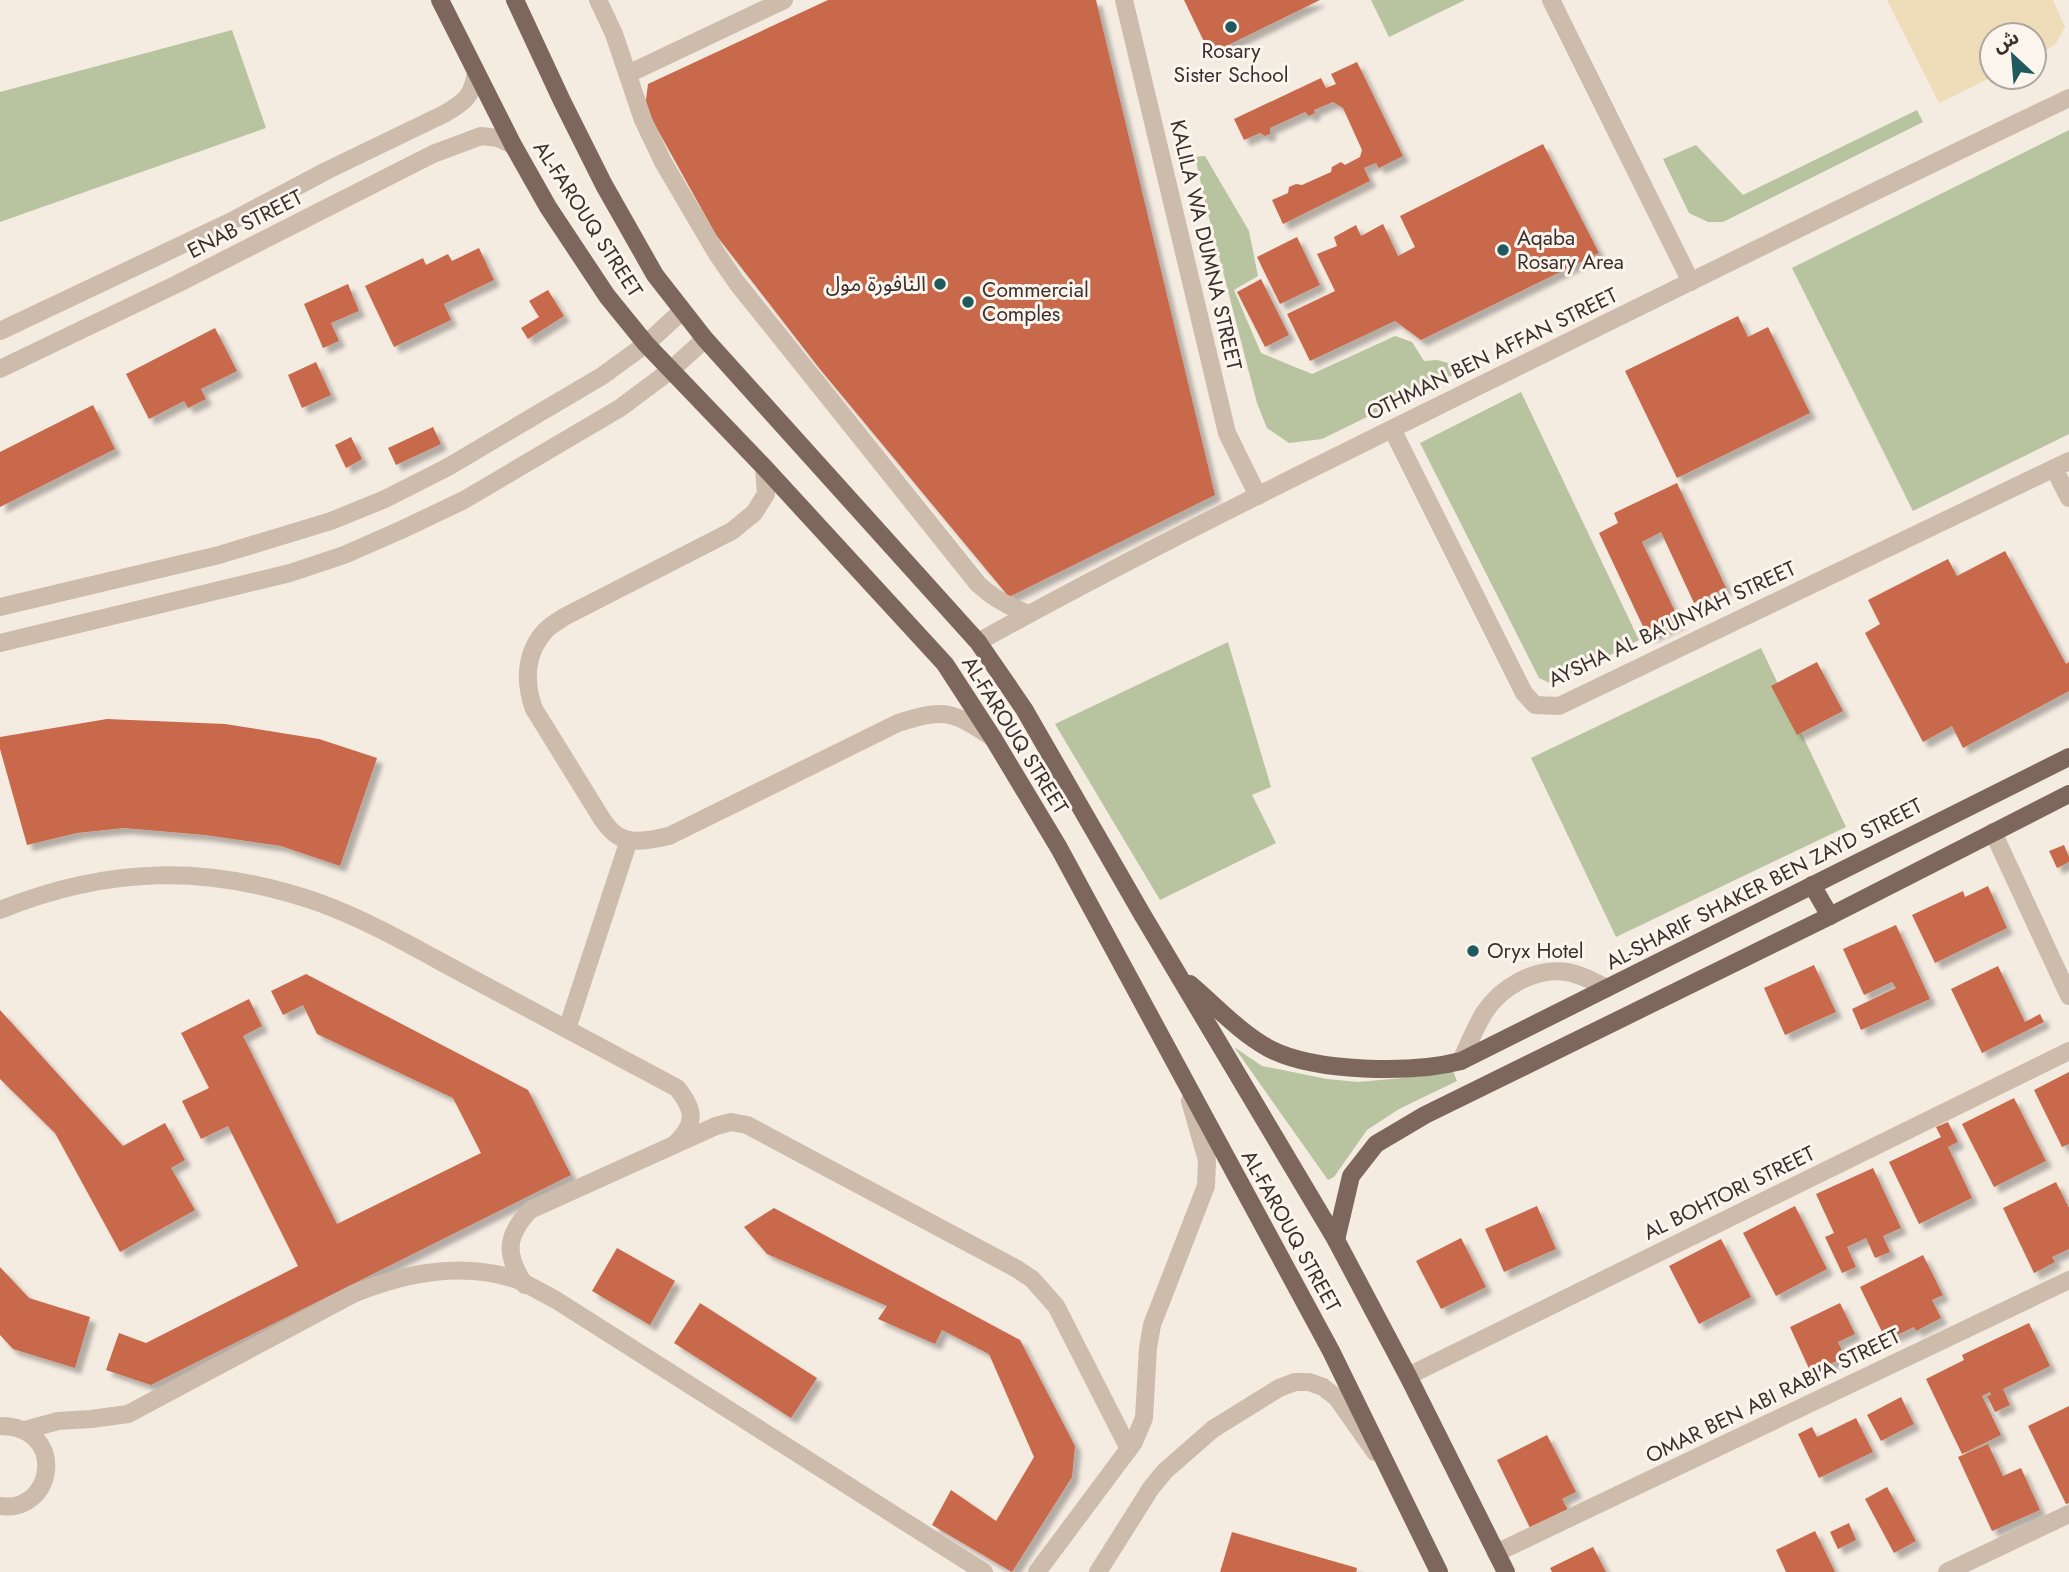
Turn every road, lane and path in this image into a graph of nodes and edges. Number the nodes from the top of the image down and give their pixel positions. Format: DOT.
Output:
graph roads {
  1 [pos="440,0"];
  2 [pos="515,0"];
  3 [pos="598,0"];
  4 [pos="784,0"];
  5 [pos="1124,0"];
  6 [pos="1551,0"];
  7 [pos="476,71"];
  8 [pos="628,74"];
  9 [pos="2069,98"];
  10 [pos="513,145"];
  11 [pos="1691,282"];
  12 [pos="682,311"];
  13 [pos="0,331"];
  14 [pos="705,339"];
  15 [pos="646,344"];
  16 [pos="0,369"];
  17 [pos="671,370"];
  18 [pos="1392,429"];
  19 [pos="2062,465"];
  20 [pos="764,467"];
  21 [pos="1258,496"];
  22 [pos="2069,498"];
  23 [pos="0,607"];
  24 [pos="1029,614"];
  25 [pos="978,642"];
  26 [pos="0,643"];
  27 [pos="993,738"];
  28 [pos="2069,757"];
  29 [pos="2069,794"];
  30 [pos="1993,832"];
  31 [pos="629,840"];
  32 [pos="1812,885"];
  33 [pos="0,910"];
  34 [pos="1830,916"];
  35 [pos="1177,973"];
  36 [pos="1607,988"];
  37 [pos="2069,996"];
  38 [pos="567,1029"];
  39 [pos="2069,1051"];
  40 [pos="1461,1061"];
  41 [pos="1183,1081"];
  42 [pos="674,1145"];
  43 [pos="1336,1240"];
  44 [pos="2069,1280"];
  45 [pos="526,1285"];
  46 [pos="1408,1376"];
  47 [pos="9,1424"];
  48 [pos="1129,1449"];
  49 [pos="1392,1476"];
  50 [pos="0,1506"];
  51 [pos="2069,1514"];
  52 [pos="1496,1553"];
  53 [pos="984,1572"];
  54 [pos="1037,1572"];
  55 [pos="1098,1572"];
  56 [pos="1439,1572"];
  57 [pos="1506,1572"];
  58 [pos="1947,1572"];
  1 -- 7 [label="main road, AL-FAROUQ STREET"];
  2 -- 12 [label="main road, AL-FAROUQ STREET"];
  3 -- 8 [label="street"];
  4 -- 8 [label="street"];
  5 -- 21 [label="street, KALILA WA DUMNA STREET"];
  6 -- 11 [label="street"];
  7 -- 10 [label="main road, AL-FAROUQ STREET"];
  7 -- 13 [label="street, ENAB STREET"];
  8 -- 24 [label="street"];
  9 -- 11 [label="street, OTHMAN BEN AFFAN STREET"];
  10 -- 15 [label="main road, AL-FAROUQ STREET"];
  10 -- 16 [label="street, ENAB STREET"];
  11 -- 18 [label="street, OTHMAN BEN AFFAN STREET"];
  12 -- 14 [label="main road, AL-FAROUQ STREET"];
  12 -- 15 [label="street"];
  14 -- 17 [label="street"];
  14 -- 25 [label="main road, AL-FAROUQ STREET"];
  15 -- 17 [label="main road, AL-FAROUQ STREET"];
  15 -- 23 [label="street"];
  17 -- 20 [label="main road, AL-FAROUQ STREET"];
  17 -- 26 [label="street"];
  18 -- 19 [label="street, AYSHA AL BA'UNYAH STREET"];
  18 -- 21 [label="street, OTHMAN BEN AFFAN STREET"];
  19 -- 22 [label="street"];
  20 -- 27 [label="main road, AL-FAROUQ STREET"];
  20 -- 31 [label="street"];
  21 -- 24 [label="street, OTHMAN BEN AFFAN STREET"];
  24 -- 25 [label="street, OTHMAN BEN AFFAN STREET"];
  25 -- 35 [label="main road, AL-FAROUQ STREET"];
  27 -- 31 [label="street"];
  27 -- 41 [label="main road, AL-FAROUQ STREET"];
  28 -- 32 [label="main road, AL-SHARIF SHAKER BEN ZAYD STREET"];
  29 -- 30 [label="main road"];
  30 -- 34 [label="main road"];
  30 -- 37 [label="street"];
  31 -- 38 [label="street"];
  32 -- 34 [label="main road"];
  32 -- 36 [label="main road, AL-SHARIF SHAKER BEN ZAYD STREET"];
  33 -- 38 [label="street"];
  34 -- 43 [label="main road"];
  35 -- 40 [label="main road, AL-SHARIF SHAKER BEN ZAYD STREET"];
  35 -- 43 [label="main road, AL-FAROUQ STREET"];
  36 -- 40 [label="main road, AL-SHARIF SHAKER BEN ZAYD STREET"];
  36 -- 40 [label="street"];
  38 -- 42 [label="street"];
  39 -- 46 [label="street, AL BOHTORI STREET"];
  41 -- 48 [label="street"];
  41 -- 49 [label="main road, AL-FAROUQ STREET"];
  42 -- 45 [label="street"];
  42 -- 48 [label="street"];
  43 -- 46 [label="main road, AL-FAROUQ STREET"];
  44 -- 52 [label="street, OMAR BEN ABI RABI'A STREET"];
  45 -- 47 [label="street"];
  45 -- 53 [label="street"];
  46 -- 52 [label="main road, AL-FAROUQ STREET"];
  47 -- 50 [label="street"];
  48 -- 54 [label="street"];
  49 -- 55 [label="street"];
  49 -- 56 [label="main road, AL-FAROUQ STREET"];
  51 -- 58 [label="street"];
  52 -- 57 [label="main road, AL-FAROUQ STREET"];
}
